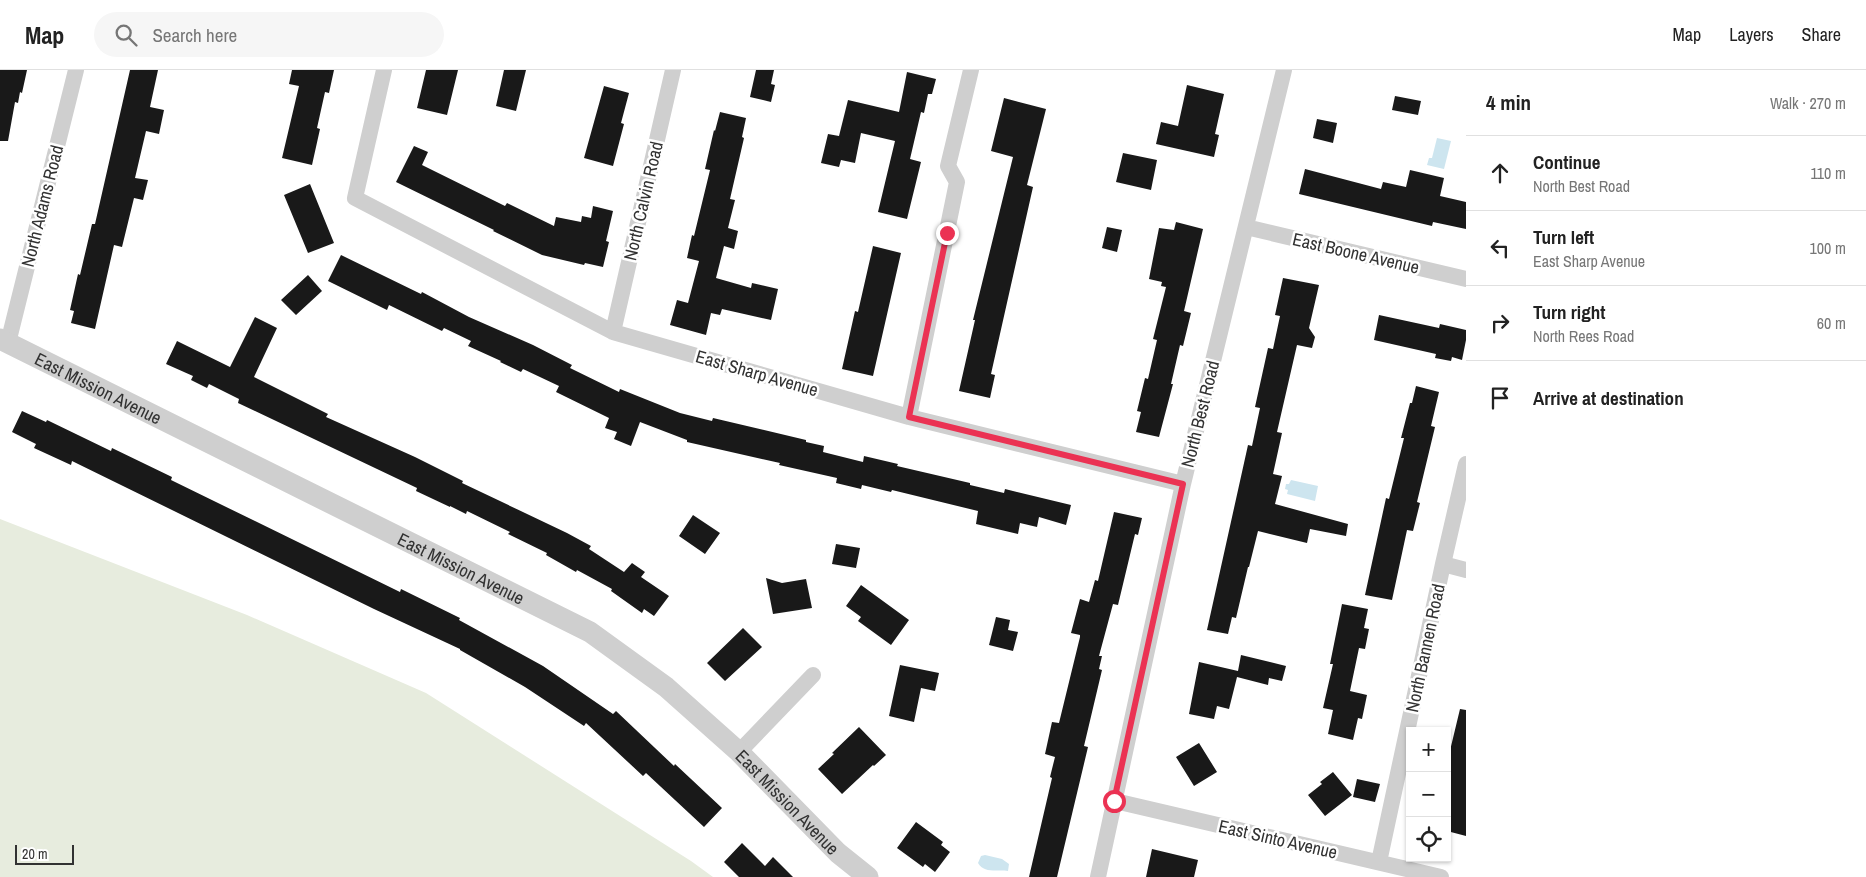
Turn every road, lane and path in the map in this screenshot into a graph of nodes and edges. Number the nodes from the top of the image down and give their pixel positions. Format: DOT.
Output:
graph roads {
  1 [pos="76,70"];
  2 [pos="384,70"];
  3 [pos="673,70"];
  4 [pos="971,70"];
  5 [pos="1284,70"];
  6 [pos="1246,227"];
  7 [pos="1466,279"];
  8 [pos="613,332"];
  9 [pos="4,341"];
  10 [pos="909,417"];
  11 [pos="1466,464"];
  12 [pos="1183,484"];
  13 [pos="1443,564"];
  14 [pos="1466,570"];
  15 [pos="813,675"];
  16 [pos="739,752"];
  17 [pos="1114,801"];
  18 [pos="1379,862"];
  19 [pos="868,877"];
  20 [pos="1098,877"];
  21 [pos="1441,877"];
  1 -- 9 [label="street, North Adams Road"];
  2 -- 8 [label="street, East Sharp Avenue"];
  3 -- 8 [label="street, North Calvin Road"];
  4 -- 10 [label="street"];
  5 -- 6 [label="street, North Best Road"];
  6 -- 7 [label="street, East Boone Avenue"];
  6 -- 12 [label="street, North Best Road"];
  8 -- 10 [label="street, East Sharp Avenue"];
  9 -- 16 [label="street, East Mission Avenue"];
  10 -- 12 [label="street, East Sharp Avenue"];
  11 -- 13 [label="street, North Bannen Road"];
  12 -- 17 [label="street, North Best Road"];
  13 -- 14 [label="street"];
  13 -- 18 [label="street, North Bannen Road"];
  15 -- 16 [label="street"];
  16 -- 19 [label="street, East Mission Avenue"];
  17 -- 18 [label="street, East Sinto Avenue"];
  17 -- 20 [label="street, North Best Road"];
  18 -- 21 [label="street, East Sinto Avenue"];
}
